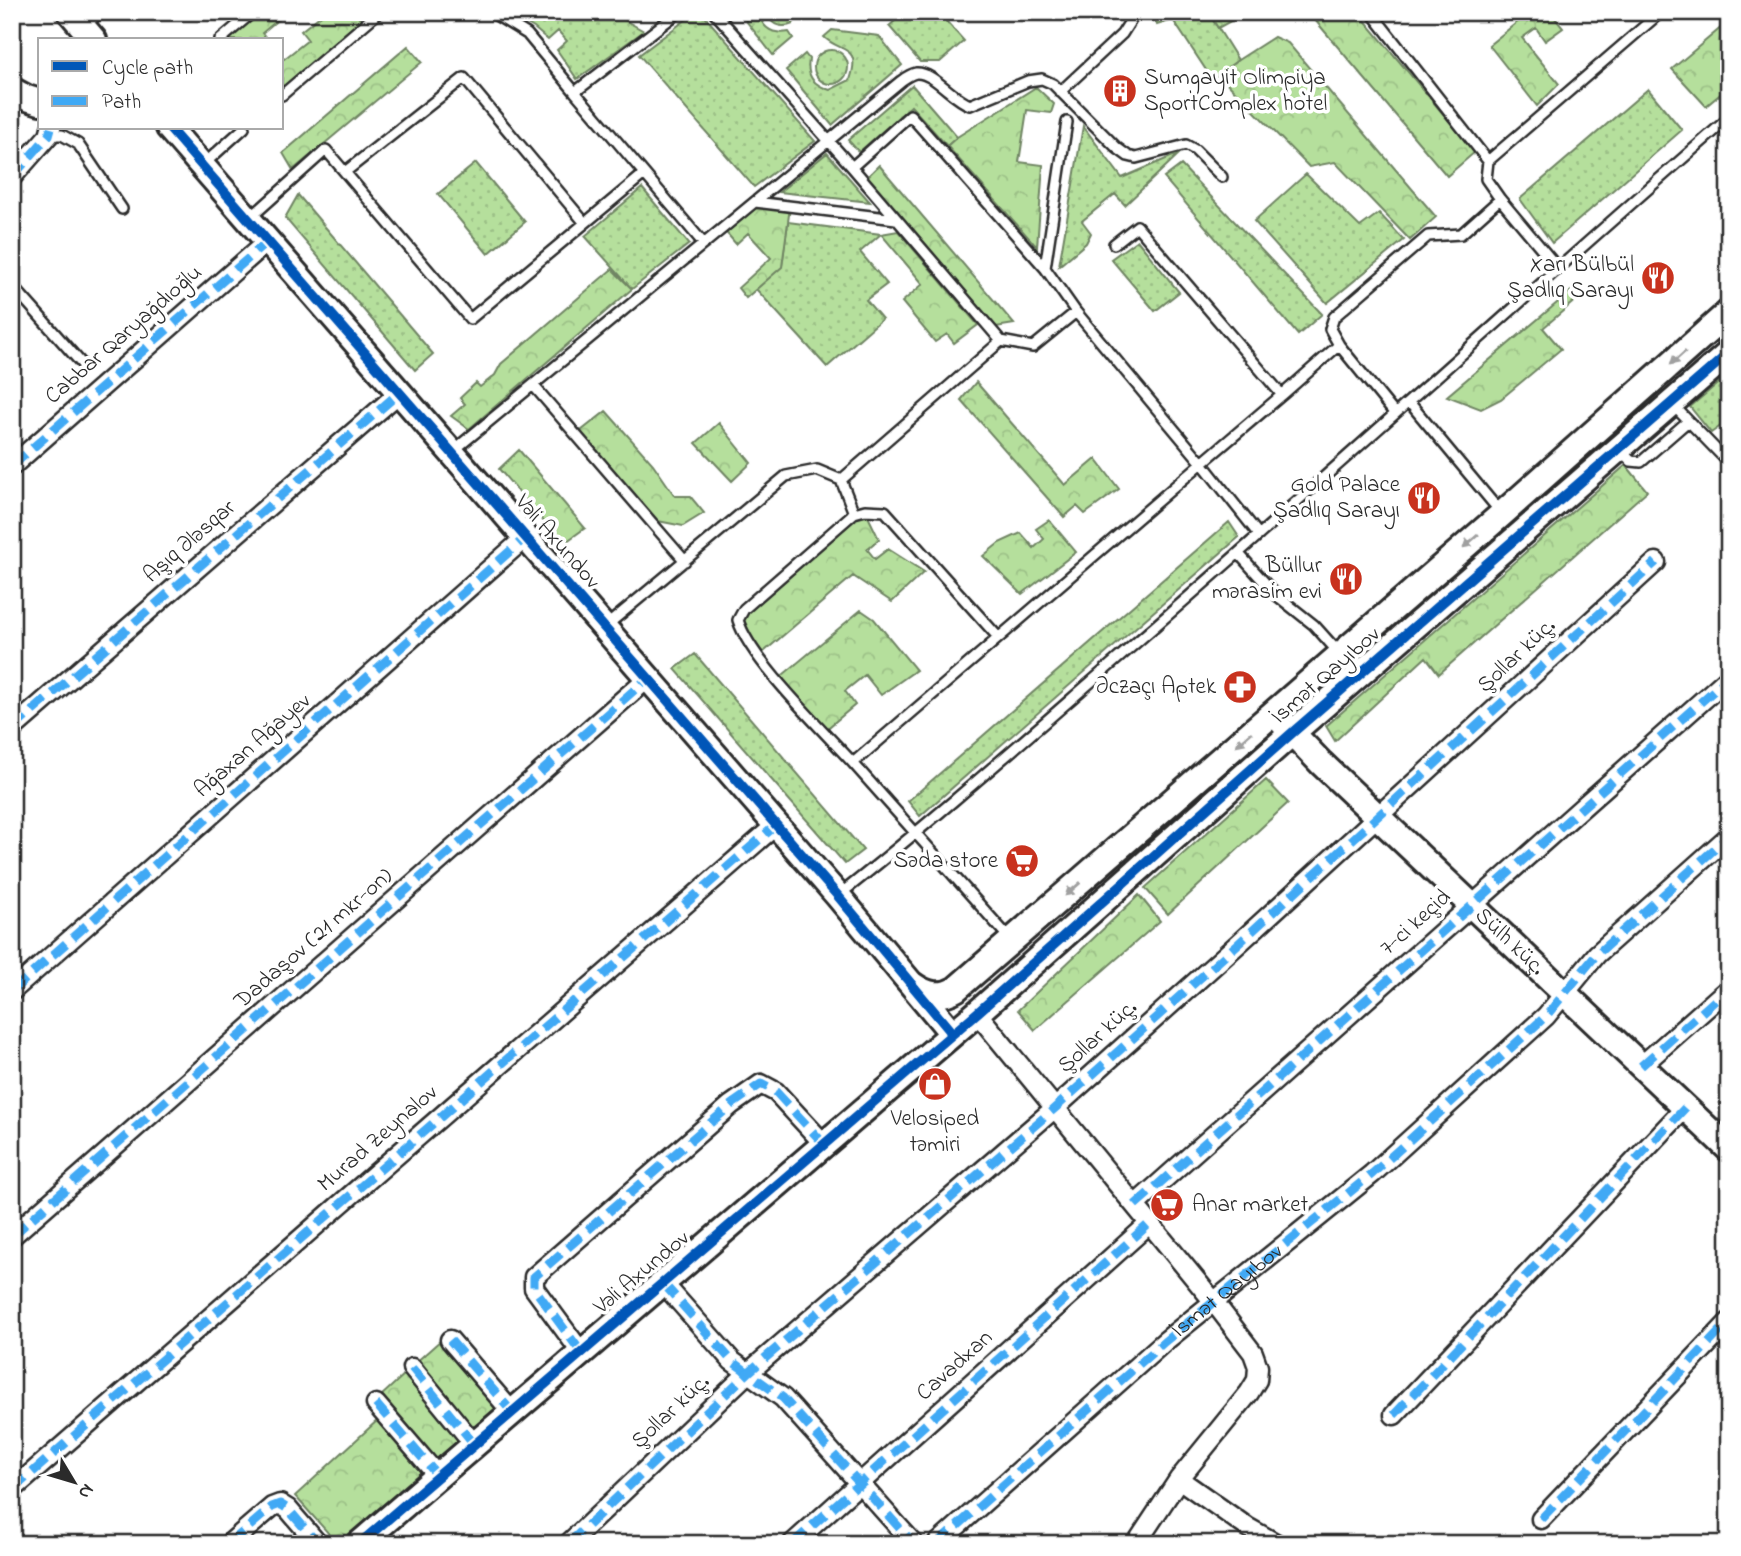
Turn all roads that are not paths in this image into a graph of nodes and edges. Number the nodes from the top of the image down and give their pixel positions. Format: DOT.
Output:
graph roads {
  1 [pos="253,12"];
  2 [pos="379,12"];
  3 [pos="679,12"];
  4 [pos="714,12"];
  5 [pos="1136,12"];
  6 [pos="1371,12"];
  7 [pos="1661,12"];
  8 [pos="492,13"];
  9 [pos="222,38"];
  10 [pos="12,90"];
  11 [pos="575,92"];
  12 [pos="1060,92"];
  13 [pos="284,93"];
  14 [pos="38,102"];
  15 [pos="1729,118"];
  16 [pos="1067,122"];
  17 [pos="171,130"];
  18 [pos="242,130"];
  19 [pos="50,131"];
  20 [pos="829,141"];
  21 [pos="1489,161"];
  22 [pos="202,166"];
  23 [pos="852,167"];
  24 [pos="345,172"];
  25 [pos="644,174"];
  26 [pos="12,177"];
  27 [pos="1222,177"];
  28 [pos="1500,199"];
  29 [pos="755,202"];
  30 [pos="122,209"];
  31 [pos="249,219"];
  32 [pos="896,219"];
  33 [pos="585,223"];
  34 [pos="268,241"];
  35 [pos="704,244"];
  36 [pos="1114,244"];
  37 [pos="1558,267"];
  38 [pos="1045,268"];
  39 [pos="12,285"];
  40 [pos="1076,312"];
  41 [pos="1729,312"];
  42 [pos="1001,341"];
  43 [pos="1339,345"];
  44 [pos="1729,353"];
  45 [pos="82,364"];
  46 [pos="1651,382"];
  47 [pos="533,385"];
  48 [pos="400,392"];
  49 [pos="1282,395"];
  50 [pos="1409,402"];
  51 [pos="1671,403"];
  52 [pos="1395,414"];
  53 [pos="1687,422"];
  54 [pos="1619,449"];
  55 [pos="452,452"];
  56 [pos="1202,463"];
  57 [pos="1729,463"];
  58 [pos="12,466"];
  59 [pos="841,480"];
  60 [pos="854,513"];
  61 [pos="1502,514"];
  62 [pos="1259,535"];
  63 [pos="1520,535"];
  64 [pos="526,537"];
  65 [pos="1239,554"];
  66 [pos="685,561"];
  67 [pos="1656,562"];
  68 [pos="604,628"];
  69 [pos="998,637"];
  70 [pos="1340,655"];
  71 [pos="1729,677"];
  72 [pos="648,678"];
  73 [pos="1273,713"];
  74 [pos="12,729"];
  75 [pos="1292,733"];
  76 [pos="853,763"];
  77 [pos="1380,817"];
  78 [pos="776,825"];
  79 [pos="916,834"];
  80 [pos="1729,836"];
  81 [pos="838,896"];
  82 [pos="1473,905"];
  83 [pos="1012,942"];
  84 [pos="912,984"];
  85 [pos="1729,988"];
  86 [pos="956,989"];
  87 [pos="12,991"];
  88 [pos="1566,994"];
  89 [pos="977,1013"];
  90 [pos="952,1033"];
  91 [pos="1641,1066"];
  92 [pos="1055,1108"];
  93 [pos="1685,1108"];
  94 [pos="824,1144"];
  95 [pos="1729,1149"];
  96 [pos="1135,1205"];
  97 [pos="1150,1223"];
  98 [pos="12,1236"];
  99 [pos="663,1283"];
  100 [pos="1214,1302"];
  101 [pos="1729,1322"];
  102 [pos="450,1340"];
  103 [pos="581,1352"];
  104 [pos="412,1368"];
  105 [pos="749,1372"];
  106 [pos="376,1404"];
  107 [pos="512,1412"];
  108 [pos="1394,1415"];
  109 [pos="474,1444"];
  110 [pos="438,1475"];
  111 [pos="1179,1479"];
  112 [pos="861,1483"];
  113 [pos="12,1490"];
  114 [pos="1541,1519"];
  115 [pos="229,1544"];
  116 [pos="318,1544"];
  117 [pos="359,1544"];
  118 [pos="568,1544"];
  119 [pos="792,1544"];
  120 [pos="914,1544"];
  121 [pos="937,1544"];
  122 [pos="1136,1544"];
  123 [pos="1277,1544"];
  1 -- 9 [label="lane"];
  2 -- 13 [label="lane"];
  3 -- 11 [label="lane"];
  4 -- 20 [label="lane"];
  5 -- 12 [label="lane"];
  6 -- 21 [label="lane"];
  7 -- 21 [label="lane"];
  8 -- 11 [label="lane"];
  10 -- 14 [label="street"];
  11 -- 25 [label="lane"];
  12 -- 20 [label="lane"];
  12 -- 27 [label="lane"];
  15 -- 37 [label="lane"];
  16 -- 38 [label="lane"];
  17 -- 22 [label="street, Vəli Axundov"];
  18 -- 22 [label="lane"];
  19 -- 26 [label="street"];
  19 -- 30 [label="lane"];
  20 -- 23 [label="lane"];
  20 -- 29 [label="lane"];
  21 -- 28 [label="lane"];
  22 -- 31 [label="street, Vəli Axundov"];
  23 -- 32 [label="lane"];
  23 -- 38 [label="lane"];
  24 -- 31 [label="lane"];
  24 -- 33 [label="lane"];
  24 -- 33 [label="lane"];
  25 -- 33 [label="lane"];
  25 -- 35 [label="lane"];
  28 -- 37 [label="lane"];
  28 -- 43 [label="lane"];
  29 -- 32 [label="lane"];
  29 -- 35 [label="lane"];
  31 -- 34 [label="street, Vəli Axundov"];
  32 -- 42 [label="lane"];
  34 -- 48 [label="street, Vəli Axundov"];
  34 -- 58 [label="street, Cabbar Qaryağdıoğlu"];
  35 -- 47 [label="lane"];
  36 -- 49 [label="lane"];
  37 -- 50 [label="lane"];
  38 -- 40 [label="lane"];
  39 -- 45 [label="lane"];
  40 -- 42 [label="lane"];
  40 -- 56 [label="lane"];
  41 -- 46 [label="street, İsmət Qayıbov, one-way"];
  42 -- 59 [label="lane"];
  43 -- 49 [label="lane"];
  43 -- 52 [label="lane"];
  44 -- 51 [label="street, İsmət Qayıbov"];
  46 -- 51 [label="street"];
  46 -- 61 [label="street, İsmət Qayıbov"];
  47 -- 55 [label="lane"];
  47 -- 66 [label="lane"];
  48 -- 55 [label="street, Vəli Axundov"];
  48 -- 74 [label="street, Aşıq Ələsqar"];
  49 -- 56 [label="lane"];
  50 -- 52 [label="lane"];
  50 -- 61 [label="lane"];
  51 -- 53 [label="lane"];
  51 -- 54 [label="street, İsmət Qayıbov"];
  52 -- 62 [label="lane"];
  53 -- 54 [label="lane"];
  53 -- 57 [label="lane"];
  54 -- 63 [label="street, İsmət Qayıbov"];
  55 -- 64 [label="street, Vəli Axundov"];
  56 -- 62 [label="lane"];
  56 -- 69 [label="lane"];
  59 -- 60 [label="lane"];
  59 -- 66 [label="lane"];
  60 -- 69 [label="lane"];
  60 -- 76 [label="lane"];
  61 -- 63 [label="street"];
  61 -- 70 [label="street, İsmət Qayıbov, one-way"];
  62 -- 65 [label="lane"];
  63 -- 75 [label="street, İsmət Qayıbov"];
  64 -- 68 [label="street, Vəli Axundov"];
  64 -- 87 [label="street, Ağaxan Ağayev"];
  65 -- 70 [label="lane"];
  65 -- 79 [label="lane"];
  66 -- 68 [label="lane"];
  67 -- 77 [label="street, Şollar küç."];
  68 -- 72 [label="street, Vəli Axundov"];
  69 -- 76 [label="lane"];
  70 -- 73 [label="street, İsmət Qayıbov"];
  71 -- 82 [label="street, 7-ci keçid"];
  72 -- 78 [label="street, Vəli Axundov"];
  72 -- 98 [label="street, Dadaşov (21 mkr-on)"];
  73 -- 75 [label="street, Sülh küç."];
  73 -- 83 [label="street, İsmət Qayıbov, one-way"];
  75 -- 77 [label="street, Sülh küç."];
  75 -- 89 [label="street, İsmət Qayıbov"];
  76 -- 79 [label="lane"];
  77 -- 82 [label="street, Sülh küç."];
  77 -- 92 [label="street, Şollar küç."];
  78 -- 81 [label="street, Vəli Axundov"];
  78 -- 113 [label="street, Murad Zeynalov"];
  79 -- 81 [label="lane"];
  79 -- 83 [label="lane"];
  80 -- 88 [label="street, İsmət Qayıbov"];
  81 -- 84 [label="street, Vəli Axundov"];
  82 -- 88 [label="street, Sülh küç."];
  82 -- 96 [label="street, 7-ci keçid"];
  83 -- 86 [label="street, İsmət Qayıbov"];
  84 -- 86 [label="street"];
  84 -- 90 [label="street, Vəli Axundov"];
  85 -- 91 [label="street"];
  86 -- 89 [label="street"];
  86 -- 90 [label="street"];
  88 -- 91 [label="street, Sülh küç."];
  88 -- 100 [label="street, İsmət Qayıbov"];
  89 -- 90 [label="street, İsmət Qayıbov"];
  89 -- 92 [label="street"];
  90 -- 94 [label="street, Vəli Axundov"];
  91 -- 93 [label="street, Sülh küç."];
  92 -- 96 [label="street"];
  92 -- 105 [label="street, Şollar küç."];
  93 -- 95 [label="street, Sülh küç."];
  93 -- 108 [label="street"];
  94 -- 99 [label="street, Vəli Axundov"];
  94 -- 103 [label="street"];
  96 -- 97 [label="street"];
  97 -- 100 [label="street"];
  97 -- 112 [label="street, Cavadxan"];
  99 -- 103 [label="street, Vəli Axundov"];
  99 -- 105 [label="street"];
  100 -- 111 [label="street"];
  100 -- 121 [label="street, İsmət Qayıbov"];
  101 -- 114 [label="street"];
  102 -- 107 [label="street"];
  103 -- 107 [label="street, Vəli Axundov"];
  104 -- 109 [label="street"];
  105 -- 112 [label="street"];
  105 -- 118 [label="street, Şollar küç."];
  106 -- 110 [label="street"];
  107 -- 109 [label="street, Vəli Axundov"];
  109 -- 110 [label="street, Vəli Axundov"];
  110 -- 117 [label="street, Vəli Axundov"];
  111 -- 122 [label="street"];
  111 -- 123 [label="street"];
  112 -- 119 [label="street, Cavadxan"];
  112 -- 120 [label="street"];
  115 -- 116 [label="street"];
}
